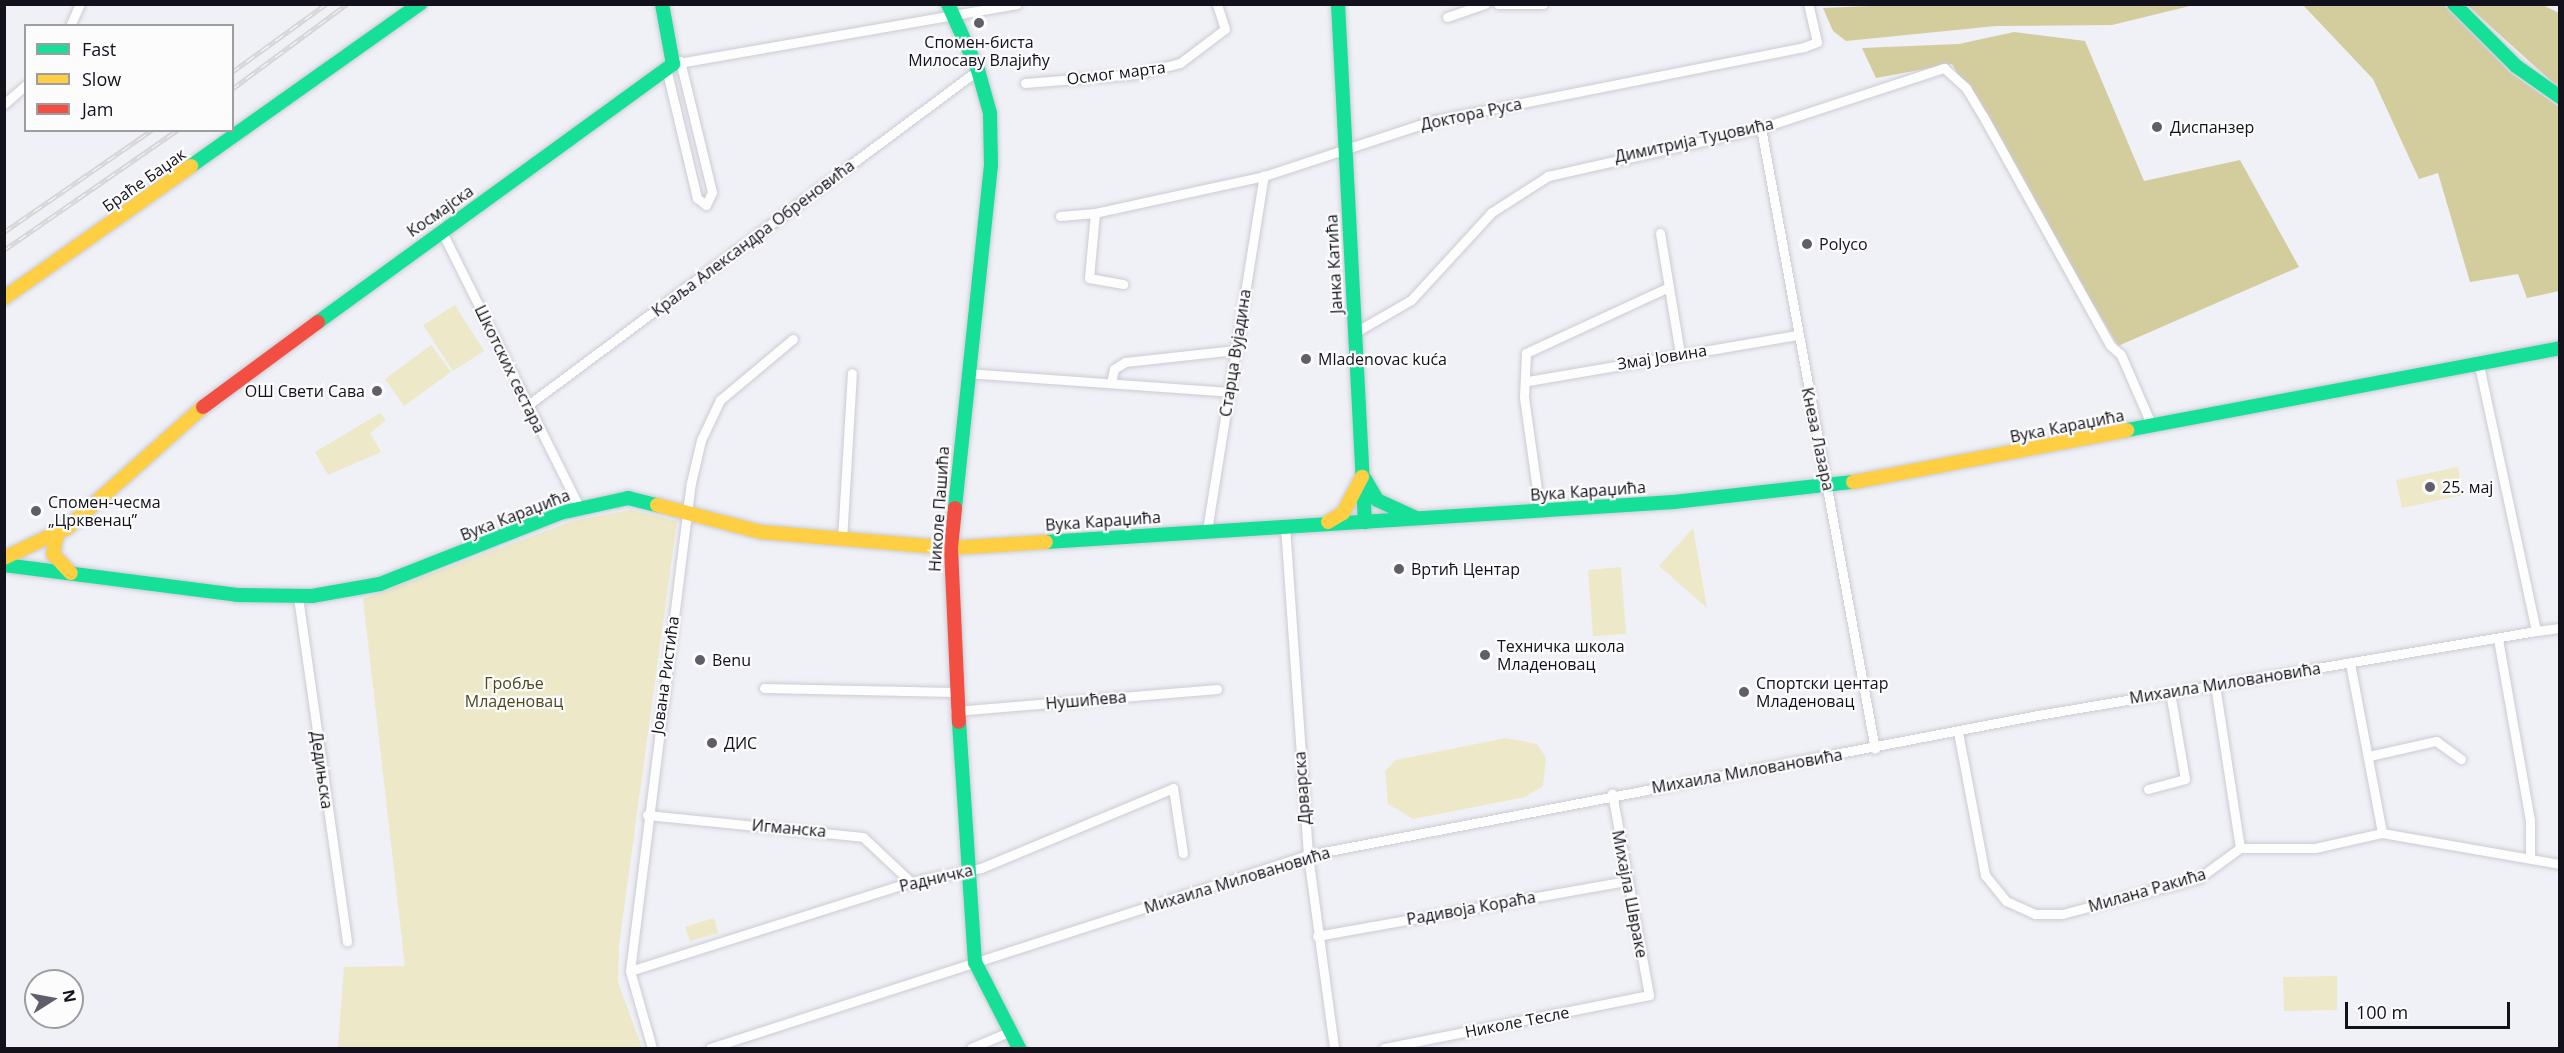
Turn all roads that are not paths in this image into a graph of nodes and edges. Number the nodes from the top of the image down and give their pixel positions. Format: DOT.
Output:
graph roads {
  1 [pos="80,4"];
  2 [pos="420,4"];
  3 [pos="662,4"];
  4 [pos="1017,4"];
  5 [pos="1217,4"];
  6 [pos="1338,4"];
  7 [pos="1485,4"];
  8 [pos="1498,4"];
  9 [pos="1543,4"];
  10 [pos="1808,4"];
  11 [pos="2454,4"];
  12 [pos="950,9"];
  13 [pos="1447,17"];
  14 [pos="71,24"];
  15 [pos="673,64"];
  16 [pos="978,70"];
  17 [pos="1025,83"];
  18 [pos="24,87"];
  19 [pos="2559,97"];
  20 [pos="4,104"];
  21 [pos="1761,128"];
  22 [pos="1345,152"];
  23 [pos="1264,176"];
  24 [pos="1095,213"];
  25 [pos="1060,216"];
  26 [pos="441,230"];
  27 [pos="1660,232"];
  28 [pos="2073,281"];
  29 [pos="1123,284"];
  30 [pos="1669,287"];
  31 [pos="4,298"];
  32 [pos="1354,333"];
  33 [pos="1797,335"];
  34 [pos="793,339"];
  35 [pos="2559,348"];
  36 [pos="1235,350"];
  37 [pos="1680,354"];
  38 [pos="2479,364"];
  39 [pos="852,373"];
  40 [pos="966,373"];
  41 [pos="1528,381"];
  42 [pos="1111,383"];
  43 [pos="1229,392"];
  44 [pos="528,405"];
  45 [pos="2152,426"];
  46 [pos="1363,475"];
  47 [pos="1828,487"];
  48 [pos="579,507"];
  49 [pos="1540,511"];
  50 [pos="686,513"];
  51 [pos="1425,519"];
  52 [pos="1365,522"];
  53 [pos="1323,524"];
  54 [pos="1285,526"];
  55 [pos="1207,530"];
  56 [pos="57,534"];
  57 [pos="842,540"];
  58 [pos="951,548"];
  59 [pos="4,558"];
  60 [pos="4,565"];
  61 [pos="73,574"];
  62 [pos="298,597"];
  63 [pos="2559,628"];
  64 [pos="2536,631"];
  65 [pos="2498,639"];
  66 [pos="2350,663"];
  67 [pos="2215,685"];
  68 [pos="764,688"];
  69 [pos="1217,689"];
  70 [pos="954,692"];
  71 [pos="2170,692"];
  72 [pos="955,711"];
  73 [pos="1959,732"];
  74 [pos="1875,749"];
  75 [pos="2369,756"];
  76 [pos="2461,759"];
  77 [pos="2148,789"];
  78 [pos="1611,794"];
  79 [pos="647,815"];
  80 [pos="2382,833"];
  81 [pos="2240,848"];
  82 [pos="1183,853"];
  83 [pos="1308,855"];
  84 [pos="2530,856"];
  85 [pos="2559,864"];
  86 [pos="966,872"];
  87 [pos="1625,881"];
  88 [pos="911,882"];
  89 [pos="1317,936"];
  90 [pos="347,942"];
  91 [pos="975,962"];
  92 [pos="630,971"];
  93 [pos="1649,994"];
  94 [pos="1006,1033"];
  95 [pos="652,1048"];
  96 [pos="710,1048"];
  97 [pos="971,1048"];
  98 [pos="1019,1048"];
  99 [pos="1334,1048"];
  100 [pos="1384,1048"];
  1 -- 14 [label="street"];
  2 -- 31 [label="street, Браће Баџак"];
  3 -- 15 [label="street"];
  4 -- 12 [label="street"];
  5 -- 17 [label="street, Осмог марта"];
  6 -- 22 [label="street, Јанка Катића"];
  7 -- 13 [label="street"];
  8 -- 9 [label="street"];
  10 -- 22 [label="street, Доктора Руса"];
  11 -- 19 [label="street"];
  12 -- 15 [label="street, Космајска"];
  12 -- 16 [label="street, Николе Пашића"];
  15 -- 15 [label="street"];
  15 -- 26 [label="street, Космајска"];
  16 -- 40 [label="street, Николе Пашића"];
  16 -- 44 [label="street, Краља Александра Обреновића"];
  18 -- 20 [label="street"];
  21 -- 28 [label="street, Димитрија Туцовића"];
  21 -- 32 [label="street, Димитрија Туцовића"];
  21 -- 33 [label="street, Кнеза Лазара"];
  22 -- 23 [label="street, Доктора Руса"];
  22 -- 32 [label="street, Јанка Катића"];
  23 -- 24 [label="street, Доктора Руса"];
  23 -- 36 [label="street, Старца Вујадина"];
  24 -- 25 [label="street, Доктора Руса"];
  24 -- 29 [label="street"];
  26 -- 44 [label="street, Шкотских сестара"];
  26 -- 56 [label="street, Космајска"];
  27 -- 30 [label="street"];
  28 -- 45 [label="street, Вука Караџића"];
  30 -- 37 [label="street"];
  30 -- 41 [label="street"];
  32 -- 46 [label="street, Јанка Катића"];
  33 -- 37 [label="street, Змај Јовина"];
  33 -- 47 [label="street, Кнеза Лазара"];
  34 -- 50 [label="street, Јована Ристића"];
  35 -- 38 [label="street, Вука Караџића"];
  36 -- 42 [label="street"];
  36 -- 43 [label="street, Старца Вујадина"];
  37 -- 41 [label="street, Змај Јовина"];
  38 -- 45 [label="street, Вука Караџића"];
  38 -- 64 [label="street"];
  39 -- 57 [label="street"];
  40 -- 42 [label="street"];
  40 -- 58 [label="street, Николе Пашића"];
  41 -- 49 [label="street"];
  42 -- 43 [label="street"];
  43 -- 55 [label="street, Старца Вујадина"];
  44 -- 48 [label="street, Шкотских сестара"];
  45 -- 47 [label="street, Вука Караџића"];
  46 -- 51 [label="street"];
  46 -- 52 [label="street, Јанка Катића"];
  46 -- 53 [label="street"];
  47 -- 49 [label="street, Вука Караџића"];
  47 -- 74 [label="street, Кнеза Лазара"];
  48 -- 50 [label="street, Вука Караџића"];
  48 -- 62 [label="street, Вука Караџића"];
  49 -- 51 [label="street, Вука Караџића"];
  50 -- 57 [label="street, Вука Караџића"];
  50 -- 79 [label="street, Јована Ристића"];
  51 -- 52 [label="street, Вука Караџића"];
  52 -- 53 [label="street, Вука Караџића"];
  53 -- 54 [label="street, Вука Караџића"];
  54 -- 55 [label="street, Вука Караџића"];
  54 -- 83 [label="street, Дрварска"];
  55 -- 58 [label="street, Вука Караџића"];
  56 -- 59 [label="street, Космајска"];
  56 -- 61 [label="street"];
  57 -- 58 [label="street, Вука Караџића"];
  58 -- 70 [label="street, Николе Пашића"];
  60 -- 61 [label="street, Вука Караџића"];
  61 -- 62 [label="street, Вука Караџића"];
  62 -- 90 [label="street, Дедињска"];
  63 -- 64 [label="street, Михаила Миловановића"];
  64 -- 65 [label="street, Михаила Миловановића"];
  65 -- 66 [label="street, Михаила Миловановића"];
  65 -- 84 [label="street"];
  66 -- 67 [label="street, Михаила Миловановића"];
  66 -- 75 [label="street"];
  67 -- 71 [label="street, Михаила Миловановића"];
  67 -- 81 [label="street"];
  68 -- 70 [label="street"];
  69 -- 72 [label="street, Нушићева"];
  70 -- 72 [label="street, Николе Пашића"];
  71 -- 73 [label="street, Михаила Миловановића"];
  71 -- 77 [label="street"];
  72 -- 86 [label="street, Николе Пашића"];
  73 -- 74 [label="street, Михаила Миловановића"];
  73 -- 81 [label="street, Милана Ракића"];
  74 -- 78 [label="street, Михаила Миловановића"];
  75 -- 76 [label="street"];
  75 -- 80 [label="street"];
  78 -- 83 [label="street, Михаила Миловановића"];
  78 -- 87 [label="street, Михајла Швраке"];
  79 -- 88 [label="street, Игманска"];
  79 -- 92 [label="street, Јована Ристића"];
  80 -- 81 [label="street"];
  80 -- 84 [label="street"];
  82 -- 86 [label="street, Радничка"];
  83 -- 89 [label="street, Дрварска"];
  83 -- 91 [label="street, Михаила Миловановића"];
  84 -- 85 [label="street"];
  86 -- 88 [label="street, Радничка"];
  86 -- 91 [label="street, Николе Пашића"];
  87 -- 89 [label="street, Радивоја Кораћа"];
  87 -- 93 [label="street, Михајла Швраке"];
  88 -- 92 [label="street, Радничка"];
  89 -- 99 [label="street, Дрварска"];
  91 -- 94 [label="street, Николе Пашића"];
  91 -- 96 [label="street, Михаила Миловановића"];
  92 -- 95 [label="street, Јована Ристића"];
  93 -- 100 [label="street, Николе Тесле"];
  94 -- 97 [label="street"];
  94 -- 98 [label="street, Николе Пашића"];
}
